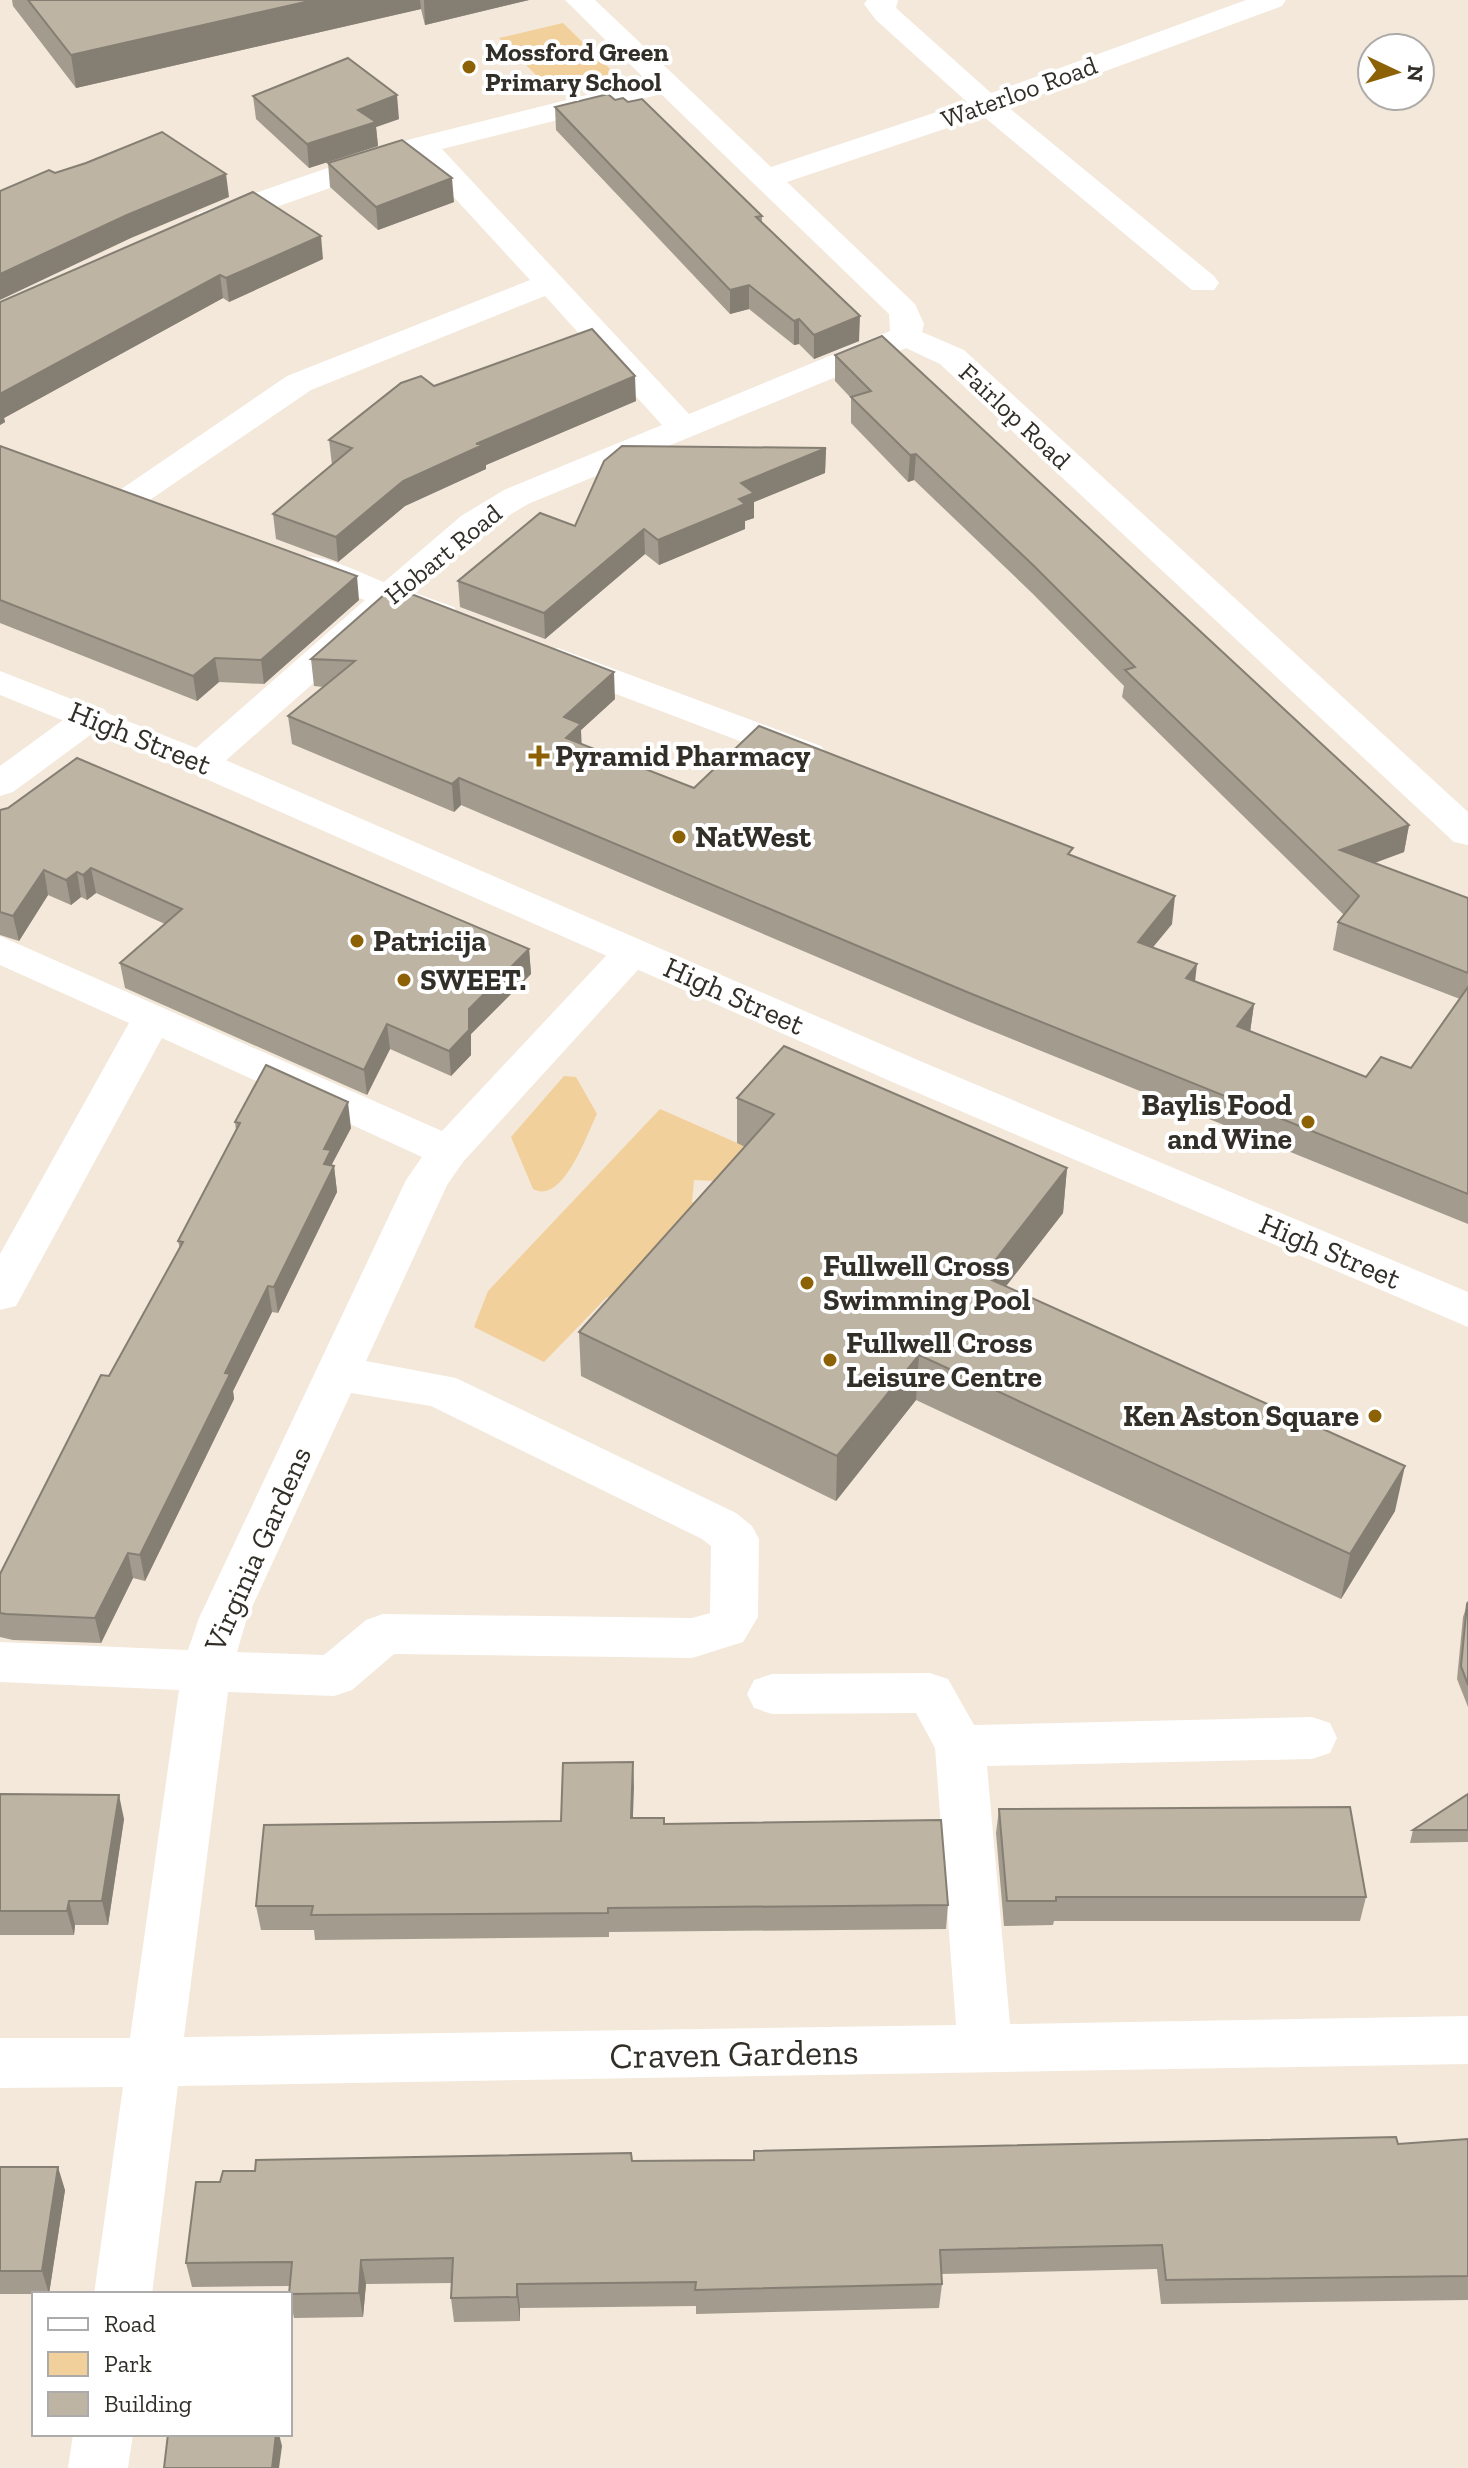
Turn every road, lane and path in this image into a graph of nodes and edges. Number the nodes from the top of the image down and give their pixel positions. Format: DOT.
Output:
graph roads {
  1 [pos="579,0"];
  2 [pos="884,0"];
  3 [pos="1272,0"];
  4 [pos="666,84"];
  5 [pos="987,105"];
  6 [pos="422,145"];
  7 [pos="765,179"];
  8 [pos="184,231"];
  9 [pos="550,283"];
  10 [pos="1203,283"];
  11 [pos="904,337"];
  12 [pos="684,428"];
  13 [pos="170,516"];
  14 [pos="272,554"];
  15 [pos="390,596"];
  16 [pos="478,629"];
  17 [pos="522,646"];
  18 [pos="0,682"];
  19 [pos="91,717"];
  20 [pos="201,763"];
  21 [pos="844,768"];
  22 [pos="0,784"];
  23 [pos="1468,833"];
  24 [pos="0,949"];
  25 [pos="632,952"];
  26 [pos="152,1019"];
  27 [pos="448,1151"];
  28 [pos="0,1294"];
  29 [pos="1468,1310"];
  30 [pos="338,1374"];
  31 [pos="0,1662"];
  32 [pos="206,1672"];
  33 [pos="772,1694"];
  34 [pos="1312,1738"];
  35 [pos="960,1746"];
  36 [pos="1468,2040"];
  37 [pos="985,2049"];
  38 [pos="155,2061"];
  39 [pos="0,2063"];
  40 [pos="123,2292"];
  41 [pos="103,2436"];
  42 [pos="98,2468"];
  1 -- 4 [label="street"];
  2 -- 5 [label="street"];
  3 -- 5 [label="street, Waterloo Road"];
  4 -- 6 [label="street"];
  4 -- 7 [label="street"];
  5 -- 7 [label="street, Waterloo Road"];
  5 -- 10 [label="street"];
  6 -- 8 [label="street"];
  6 -- 9 [label="street"];
  7 -- 11 [label="street"];
  9 -- 12 [label="street"];
  9 -- 13 [label="street"];
  11 -- 12 [label="street, Hobart Road"];
  11 -- 23 [label="street, Fairlop Road"];
  12 -- 15 [label="street, Hobart Road"];
  14 -- 15 [label="street"];
  15 -- 16 [label="street"];
  15 -- 20 [label="street, Hobart Road"];
  17 -- 21 [label="street"];
  18 -- 19 [label="street, High Street"];
  19 -- 20 [label="street, High Street"];
  19 -- 22 [label="street"];
  20 -- 25 [label="street, High Street"];
  24 -- 26 [label="street"];
  25 -- 27 [label="street, Virginia Gardens"];
  25 -- 29 [label="street, High Street"];
  26 -- 27 [label="street"];
  26 -- 28 [label="street"];
  27 -- 30 [label="street, Virginia Gardens"];
  30 -- 32 [label="street, Virginia Gardens"];
  30 -- 32 [label="street"];
  31 -- 32 [label="street"];
  32 -- 38 [label="street, Virginia Gardens"];
  33 -- 35 [label="street"];
  34 -- 35 [label="street"];
  35 -- 37 [label="street"];
  36 -- 37 [label="street, Craven Gardens"];
  37 -- 38 [label="street, Craven Gardens"];
  38 -- 39 [label="street, Craven Gardens"];
  38 -- 40 [label="street, Virginia Gardens"];
  41 -- 42 [label="street"];
}
